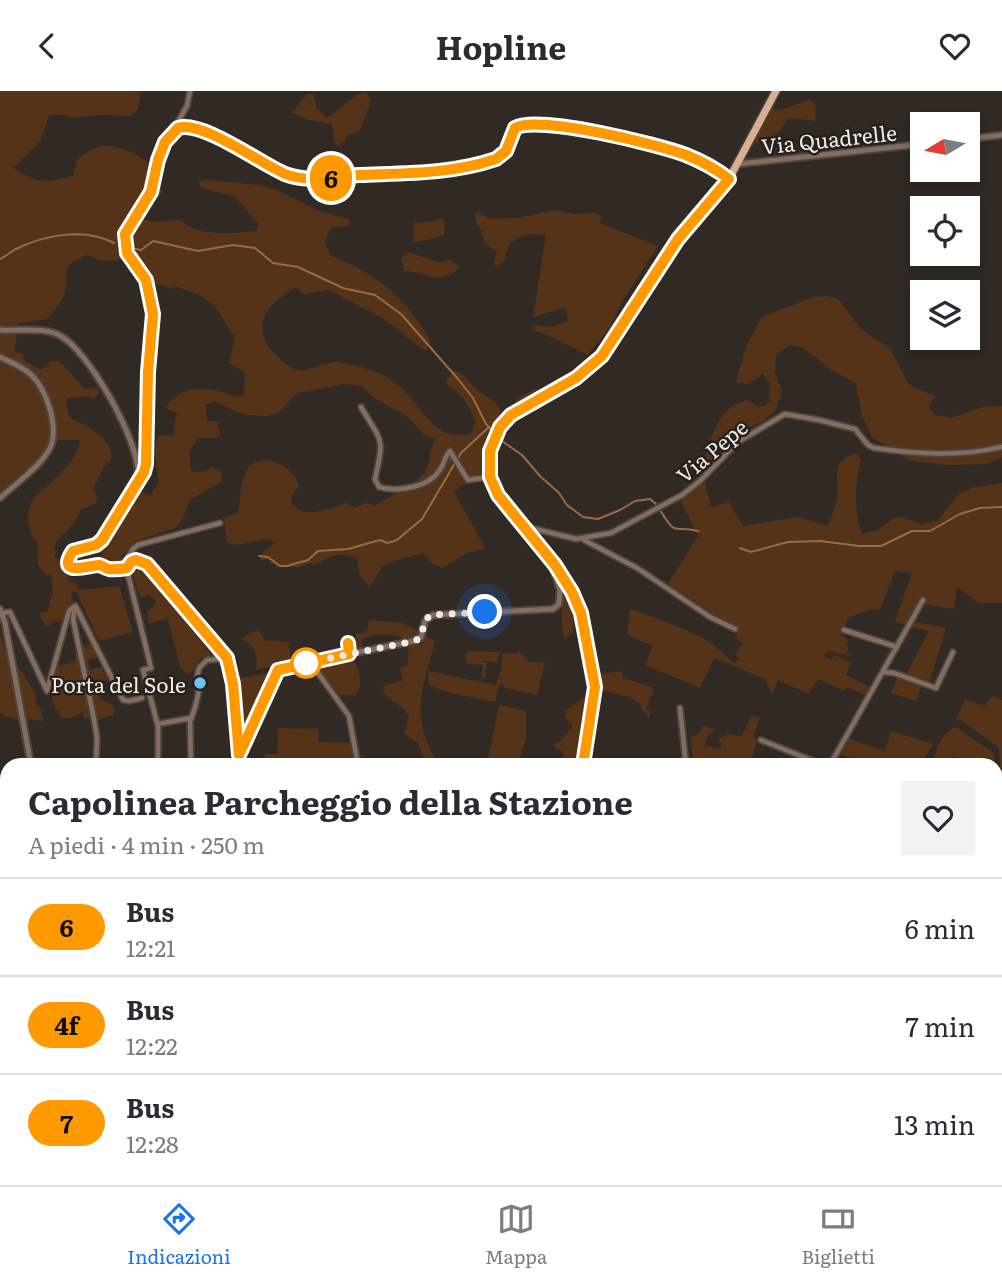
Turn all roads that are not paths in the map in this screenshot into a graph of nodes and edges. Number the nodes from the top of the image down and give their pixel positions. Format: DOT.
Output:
graph roads {
  1 [pos="190,91"];
  2 [pos="776,91"];
  3 [pos="1002,135"];
  4 [pos="169,137"];
  5 [pos="980,138"];
  6 [pos="910,145"];
  7 [pos="738,164"];
  8 [pos="729,179"];
  9 [pos="0,330"];
  10 [pos="0,357"];
  11 [pos="361,407"];
  12 [pos="1002,447"];
  13 [pos="490,477"];
  14 [pos="136,484"];
  15 [pos="0,498"];
  16 [pos="220,523"];
  17 [pos="522,524"];
  18 [pos="576,539"];
  19 [pos="548,556"];
  20 [pos="127,566"];
  21 [pos="923,600"];
  22 [pos="75,606"];
  23 [pos="1,611"];
  24 [pos="735,629"];
  25 [pos="844,630"];
  26 [pos="897,647"];
  27 [pos="222,651"];
  28 [pos="953,652"];
  29 [pos="212,659"];
  30 [pos="310,662"];
  31 [pos="231,672"];
  32 [pos="882,673"];
  33 [pos="197,678"];
  34 [pos="199,688"];
  35 [pos="150,695"];
  36 [pos="680,708"];
  37 [pos="191,718"];
  38 [pos="158,724"];
  39 [pos="761,740"];
  40 [pos="239,755"];
  41 [pos="31,758"];
  42 [pos="96,758"];
  43 [pos="158,758"];
  44 [pos="191,758"];
  45 [pos="239,758"];
  46 [pos="357,758"];
  47 [pos="584,758"];
  48 [pos="684,758"];
  49 [pos="806,758"];
  50 [pos="834,758"];
  1 -- 4 [label="street"];
  2 -- 7 [label="main road"];
  3 -- 5 [label="street"];
  4 -- 8 [label="street"];
  4 -- 14 [label="street"];
  6 -- 7 [label="street, Via Quadrelle"];
  7 -- 8 [label="main road"];
  8 -- 13 [label="main road"];
  9 -- 14 [label="street"];
  10 -- 15 [label="street"];
  11 -- 13 [label="street"];
  12 -- 18 [label="street, Via Pepe"];
  13 -- 17 [label="main road"];
  14 -- 20 [label="street"];
  16 -- 20 [label="street"];
  17 -- 18 [label="street, Via Pepe"];
  17 -- 19 [label="main road"];
  18 -- 24 [label="street"];
  19 -- 30 [label="street"];
  19 -- 47 [label="main road"];
  20 -- 27 [label="street"];
  20 -- 35 [label="street"];
  21 -- 26 [label="street"];
  22 -- 23 [label="street"];
  22 -- 35 [label="street"];
  22 -- 42 [label="street"];
  23 -- 41 [label="street"];
  25 -- 26 [label="street"];
  26 -- 32 [label="street"];
  27 -- 29 [label="street"];
  27 -- 31 [label="street"];
  28 -- 32 [label="street"];
  29 -- 31 [label="street"];
  29 -- 33 [label="street"];
  30 -- 40 [label="street"];
  30 -- 46 [label="street"];
  31 -- 40 [label="street"];
  32 -- 50 [label="street"];
  34 -- 37 [label="street"];
  35 -- 38 [label="street"];
  36 -- 48 [label="street"];
  37 -- 38 [label="street"];
  37 -- 44 [label="street"];
  38 -- 43 [label="street"];
  39 -- 49 [label="street"];
  40 -- 45 [label="street"];
}
